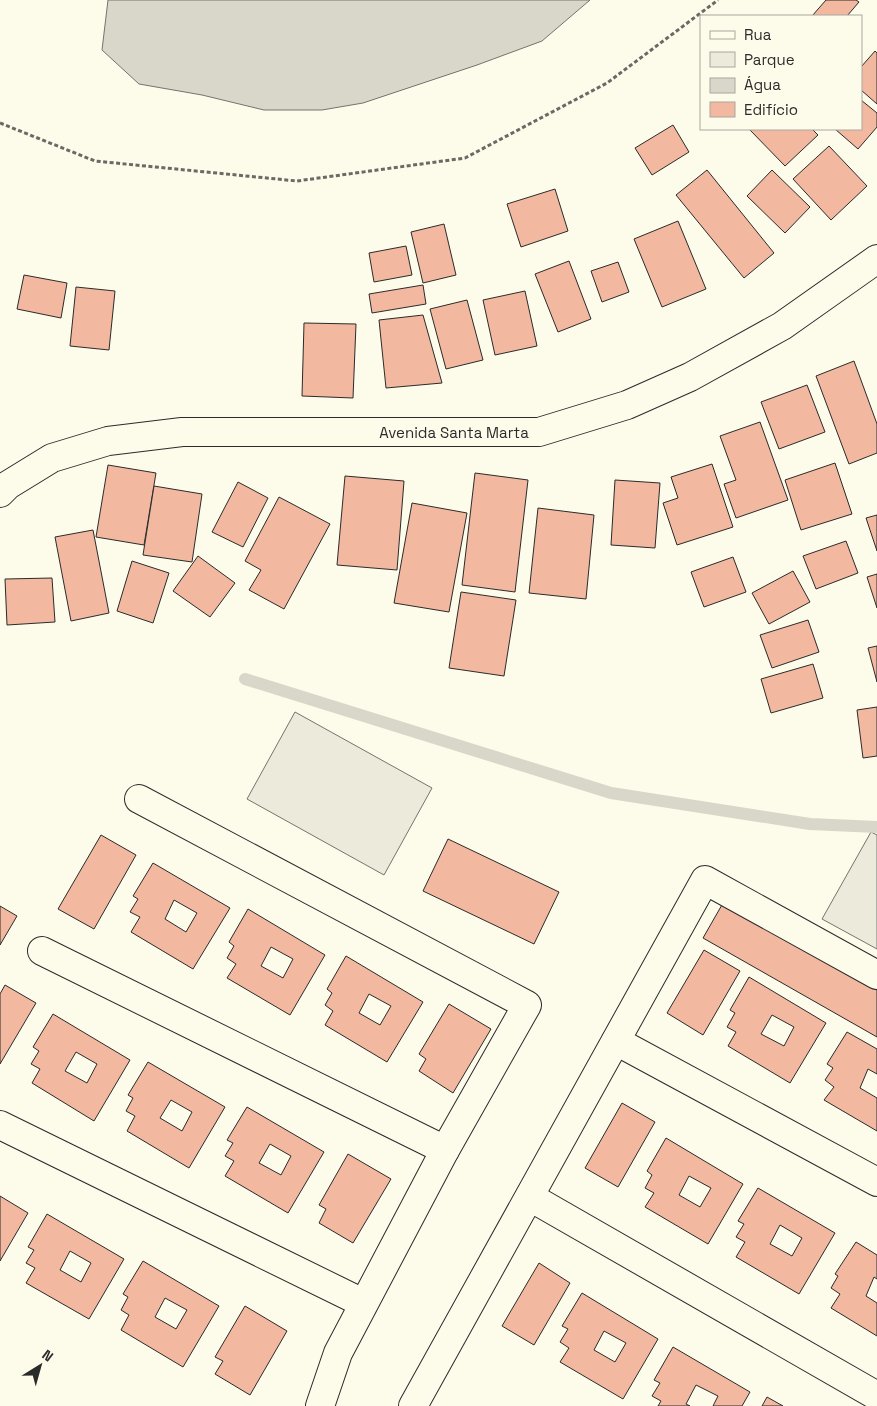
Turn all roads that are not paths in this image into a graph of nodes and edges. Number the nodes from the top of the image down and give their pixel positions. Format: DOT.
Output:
graph roads {
  1 [pos="877,259"];
  2 [pos="0,493"];
  3 [pos="139,799"];
  4 [pos="42,951"];
  5 [pos="877,975"];
  6 [pos="616,1041"];
  7 [pos="0,1125"];
  8 [pos="444,1150"];
  9 [pos="877,1182"];
  10 [pos="530,1197"];
  11 [pos="363,1304"];
  12 [pos="877,1396"];
  13 [pos="320,1406"];
  14 [pos="413,1406"];
  1 -- 2 [label="street, Avenida Santa Marta"];
  3 -- 8 [label="street"];
  4 -- 8 [label="street"];
  5 -- 6 [label="street"];
  6 -- 9 [label="street"];
  6 -- 10 [label="street"];
  7 -- 11 [label="street"];
  8 -- 11 [label="street"];
  10 -- 12 [label="street"];
  10 -- 14 [label="street"];
  11 -- 13 [label="street"];
}
